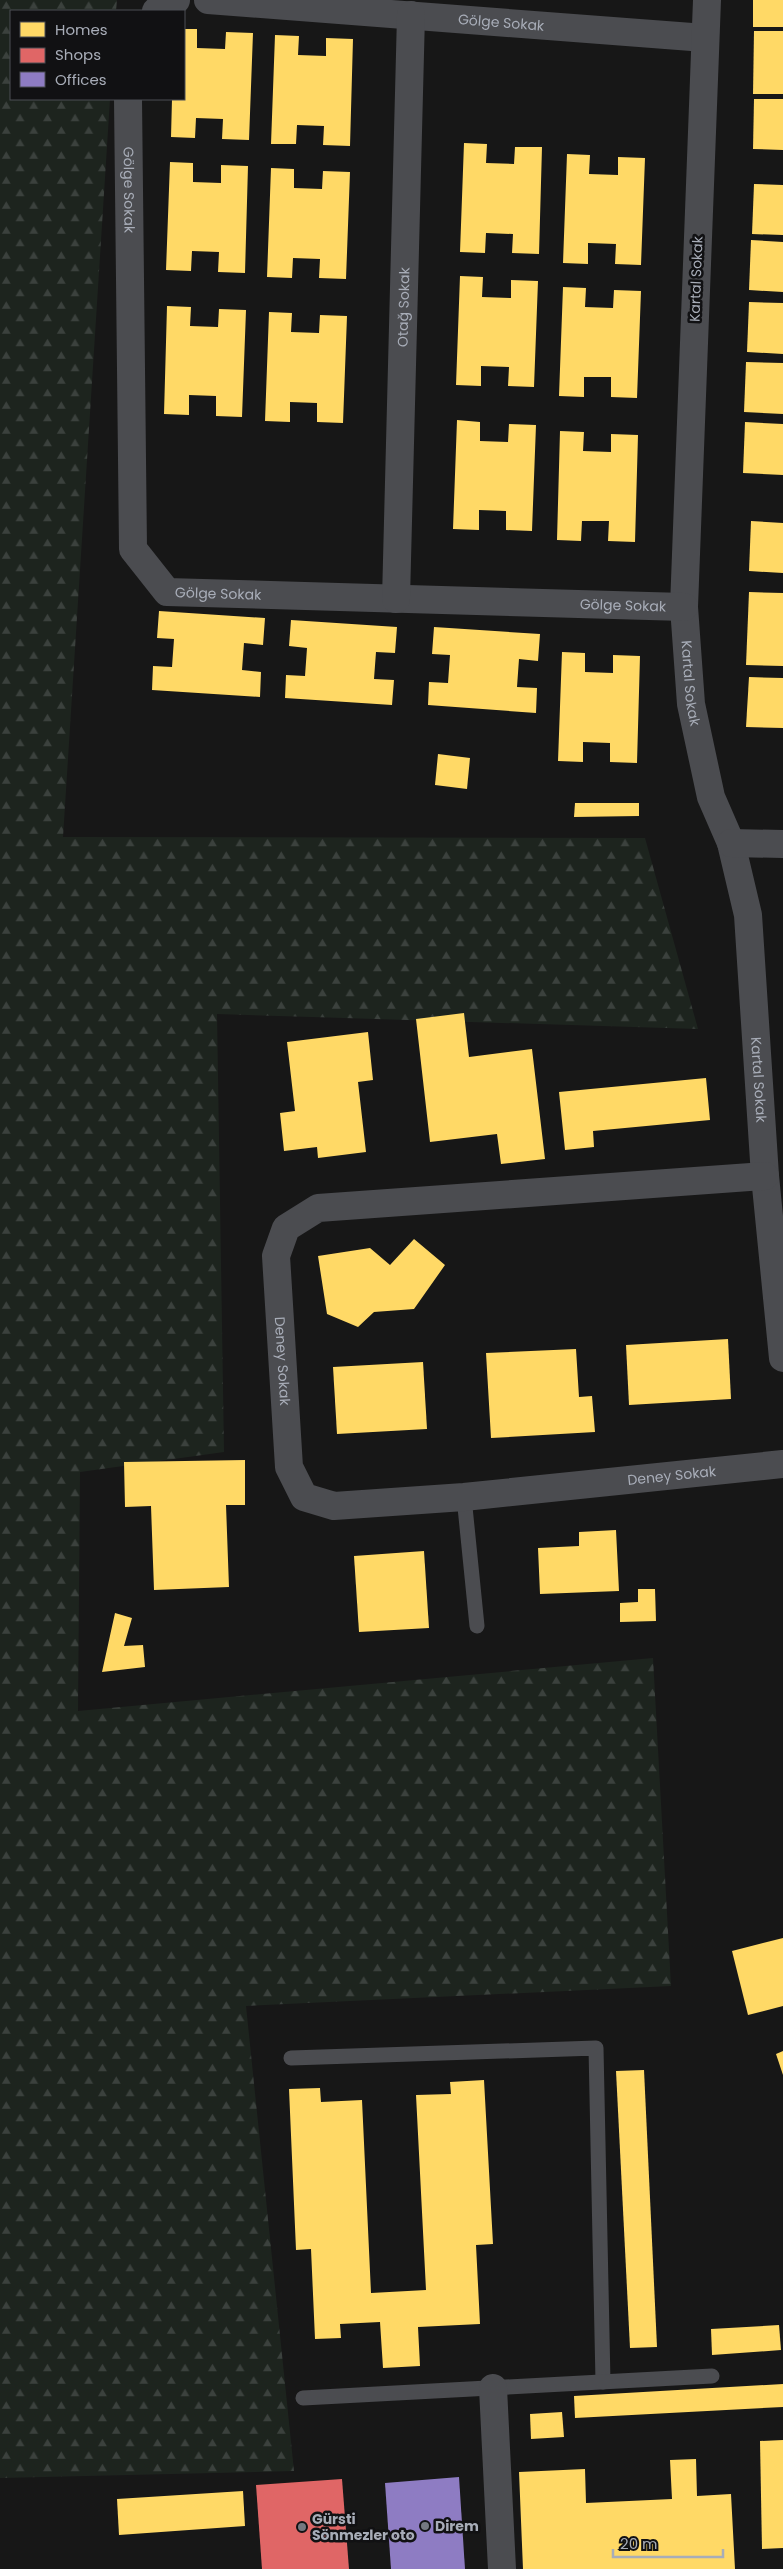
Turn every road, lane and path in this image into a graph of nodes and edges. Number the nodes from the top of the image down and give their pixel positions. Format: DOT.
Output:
graph roads {
  1 [pos="176,0"];
  2 [pos="208,0"];
  3 [pos="707,0"];
  4 [pos="158,10"];
  5 [pos="411,16"];
  6 [pos="705,38"];
  7 [pos="128,100"];
  8 [pos="396,599"];
  9 [pos="684,607"];
  10 [pos="731,843"];
  11 [pos="783,844"];
  12 [pos="765,1176"];
  13 [pos="783,1358"];
  14 [pos="783,1464"];
  15 [pos="464,1497"];
  16 [pos="477,1626"];
  17 [pos="290,2058"];
  18 [pos="712,2376"];
  19 [pos="603,2382"];
  20 [pos="493,2388"];
  21 [pos="303,2398"];
  22 [pos="502,2569"];
  1 -- 4 [label="street"];
  2 -- 5 [label="street, Gölge Sokak"];
  3 -- 6 [label="street, Kartal Sokak"];
  5 -- 6 [label="street, Gölge Sokak"];
  5 -- 8 [label="street, Otağ Sokak"];
  6 -- 9 [label="street, Kartal Sokak"];
  7 -- 8 [label="street, Gölge Sokak"];
  8 -- 9 [label="street, Gölge Sokak"];
  9 -- 10 [label="street, Kartal Sokak"];
  10 -- 11 [label="street"];
  10 -- 12 [label="street, Kartal Sokak"];
  12 -- 13 [label="street, Kartal Sokak"];
  12 -- 15 [label="street, Deney Sokak"];
  14 -- 15 [label="street, Deney Sokak"];
  15 -- 16 [label="lane"];
  17 -- 19 [label="lane"];
  18 -- 19 [label="lane"];
  19 -- 20 [label="lane"];
  20 -- 21 [label="lane"];
  20 -- 22 [label="street"];
}
